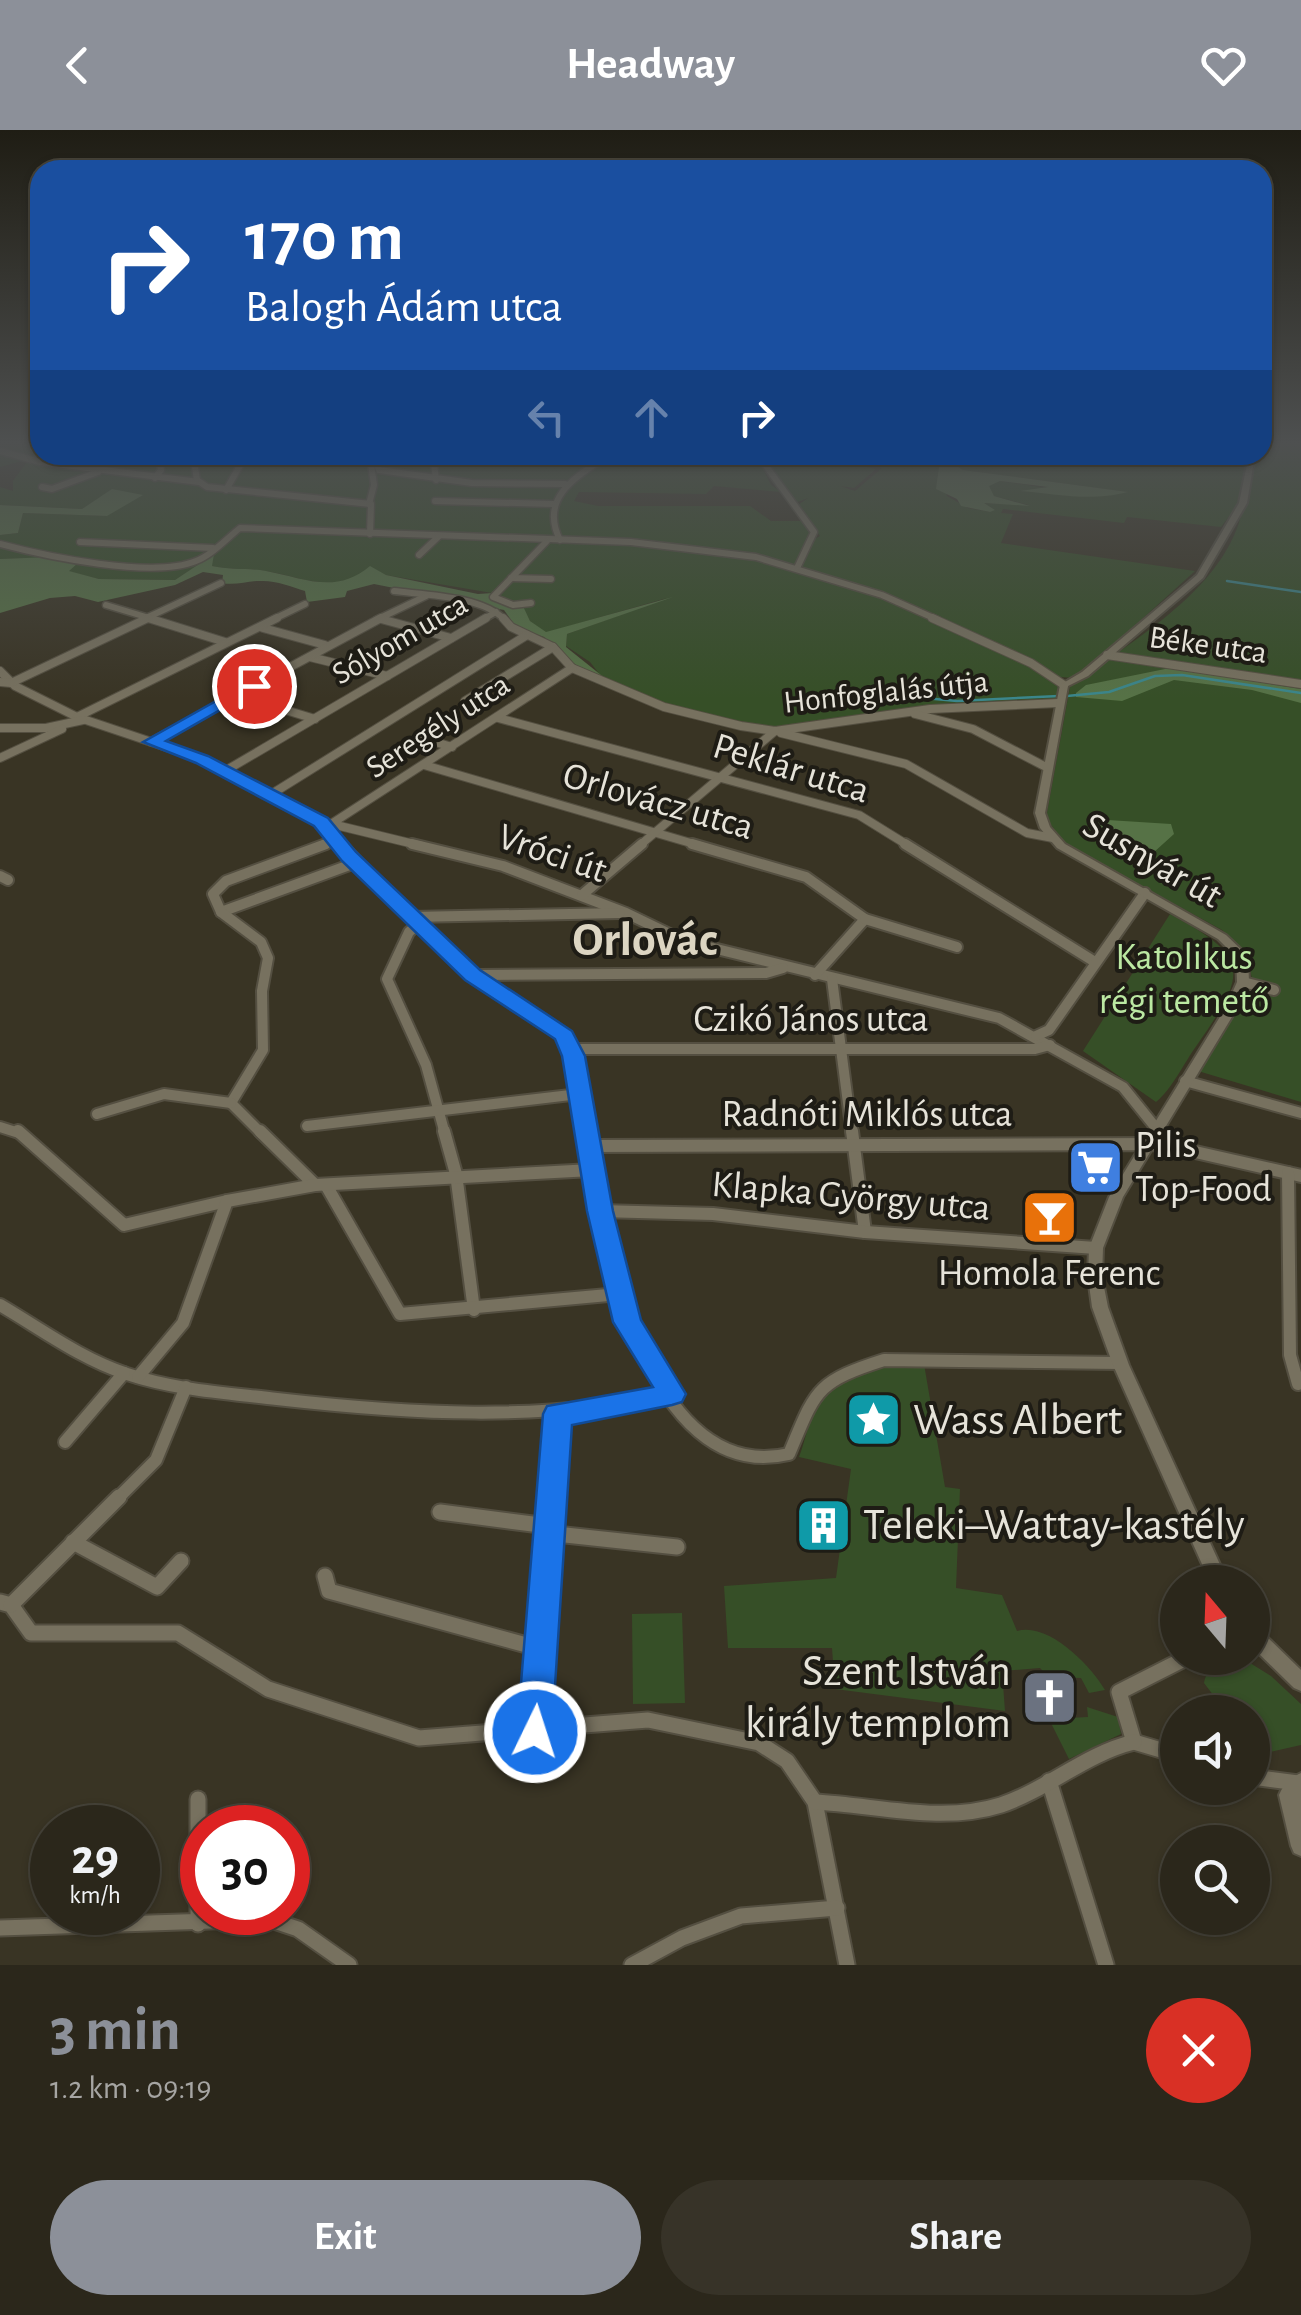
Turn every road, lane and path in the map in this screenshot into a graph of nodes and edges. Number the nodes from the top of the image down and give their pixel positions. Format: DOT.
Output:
graph roads {
  1 [pos="371,528"];
  2 [pos="553,528"];
  3 [pos="811,528"];
  4 [pos="1228,528"];
  5 [pos="370,534"];
  6 [pos="438,536"];
  7 [pos="560,540"];
  8 [pos="548,541"];
  9 [pos="80,542"];
  10 [pos="0,544"];
  11 [pos="214,548"];
  12 [pos="419,555"];
  13 [pos="798,566"];
  14 [pos="511,578"];
  15 [pos="551,579"];
  16 [pos="221,584"];
  17 [pos="394,591"];
  18 [pos="426,596"];
  19 [pos="530,603"];
  20 [pos="305,604"];
  21 [pos="106,605"];
  22 [pos="497,612"];
  23 [pos="150,617"];
  24 [pos="380,619"];
  25 [pos="262,628"];
  26 [pos="527,635"];
  27 [pos="451,638"];
  28 [pos="224,642"];
  29 [pos="324,645"];
  30 [pos="553,647"];
  31 [pos="1107,655"];
  32 [pos="310,657"];
  33 [pos="572,668"];
  34 [pos="0,671"];
  35 [pos="388,677"];
  36 [pos="0,682"];
  37 [pos="11,683"];
  38 [pos="1301,684"];
  39 [pos="1060,695"];
  40 [pos="259,702"];
  41 [pos="465,702"];
  42 [pos="909,712"];
  43 [pos="498,718"];
  44 [pos="315,719"];
  45 [pos="79,720"];
  46 [pos="0,728"];
  47 [pos="775,731"];
  48 [pos="797,733"];
  49 [pos="422,738"];
  50 [pos="151,742"];
  51 [pos="452,746"];
  52 [pos="0,758"];
  53 [pos="424,765"];
  54 [pos="1046,766"];
  55 [pos="226,771"];
  56 [pos="719,778"];
  57 [pos="270,795"];
  58 [pos="329,827"];
  59 [pos="656,832"];
  60 [pos="1053,838"];
  61 [pos="356,862"];
  62 [pos="1145,893"];
  63 [pos="582,895"];
  64 [pos="221,912"];
  65 [pos="626,913"];
  66 [pos="865,919"];
  67 [pos="414,921"];
  68 [pos="957,946"];
  69 [pos="1094,962"];
  70 [pos="784,968"];
  71 [pos="472,975"];
  72 [pos="815,975"];
  73 [pos="832,979"];
  74 [pos="1243,982"];
  75 [pos="1274,990"];
  76 [pos="1036,1036"];
  77 [pos="1050,1045"];
  78 [pos="571,1049"];
  79 [pos="840,1050"];
  80 [pos="1185,1080"];
  81 [pos="578,1094"];
  82 [pos="231,1103"];
  83 [pos="1142,1105"];
  84 [pos="438,1109"];
  85 [pos="1166,1111"];
  86 [pos="1301,1113"];
  87 [pos="97,1114"];
  88 [pos="307,1126"];
  89 [pos="0,1127"];
  90 [pos="1156,1128"];
  91 [pos="1146,1144"];
  92 [pos="856,1145"];
  93 [pos="588,1146"];
  94 [pos="592,1170"];
  95 [pos="456,1174"];
  96 [pos="1294,1174"];
  97 [pos="321,1185"];
  98 [pos="227,1201"];
  99 [pos="600,1211"];
  100 [pos="865,1232"];
  101 [pos="1096,1248"];
  102 [pos="619,1294"];
  103 [pos="0,1304"];
  104 [pos="474,1310"];
  105 [pos="1120,1362"];
  106 [pos="131,1375"];
  107 [pos="1298,1384"];
  108 [pos="186,1388"];
  109 [pos="672,1394"];
  110 [pos="558,1414"];
  111 [pos="65,1442"];
  112 [pos="440,1512"];
  113 [pos="547,1529"];
  114 [pos="74,1542"];
  115 [pos="677,1546"];
  116 [pos="181,1561"];
  117 [pos="1211,1565"];
  118 [pos="324,1576"];
  119 [pos="5,1604"];
  120 [pos="541,1649"];
  121 [pos="1270,1652"];
  122 [pos="1160,1673"];
  123 [pos="1301,1682"];
  124 [pos="535,1732"];
  125 [pos="1134,1742"];
  126 [pos="1160,1750"];
  127 [pos="1270,1779"];
  128 [pos="1048,1781"];
  129 [pos="1300,1782"];
  130 [pos="198,1798"];
  131 [pos="815,1802"];
  132 [pos="198,1805"];
  133 [pos="1301,1846"];
  134 [pos="837,1908"];
  135 [pos="180,1924"];
  136 [pos="0,1928"];
  137 [pos="306,1935"];
  138 [pos="349,1965"];
  139 [pos="632,1965"];
  140 [pos="848,1965"];
  141 [pos="1106,1965"];
  1 -- 5 [label="street"];
  2 -- 7 [label="street"];
  3 -- 13 [label="street"];
  4 -- 31 [label="street"];
  5 -- 6 [label="street"];
  5 -- 11 [label="street"];
  6 -- 8 [label="street"];
  6 -- 12 [label="street"];
  7 -- 8 [label="street"];
  7 -- 13 [label="street"];
  8 -- 14 [label="street"];
  9 -- 11 [label="street"];
  10 -- 11 [label="street"];
  13 -- 39 [label="street"];
  14 -- 15 [label="street"];
  14 -- 19 [label="street"];
  16 -- 23 [label="street"];
  17 -- 18 [label="street, Honfoglalás útja"];
  18 -- 22 [label="street, Honfoglalás útja"];
  18 -- 24 [label="street, Sólyom utca"];
  20 -- 25 [label="street"];
  21 -- 23 [label="street"];
  22 -- 26 [label="street, Honfoglalás útja"];
  22 -- 27 [label="street, Sólyom utca"];
  23 -- 28 [label="street"];
  23 -- 37 [label="street"];
  24 -- 27 [label="street"];
  24 -- 29 [label="street, Sólyom utca"];
  25 -- 28 [label="street"];
  25 -- 29 [label="street"];
  26 -- 30 [label="street, Honfoglalás útja"];
  26 -- 57 [label="street"];
  27 -- 35 [label="street, Sólyom utca"];
  28 -- 45 [label="street"];
  29 -- 32 [label="street, Sólyom utca"];
  30 -- 33 [label="street, Honfoglalás útja"];
  30 -- 41 [label="street"];
  31 -- 38 [label="street, Béke utca"];
  31 -- 39 [label="street"];
  32 -- 35 [label="street"];
  32 -- 50 [label="street, Sólyom utca"];
  33 -- 43 [label="street, Seregély utca"];
  33 -- 47 [label="street, Honfoglalás útja"];
  34 -- 37 [label="street, Vróci út"];
  35 -- 44 [label="street, Sólyom utca"];
  36 -- 37 [label="street"];
  37 -- 45 [label="street, Vróci út"];
  39 -- 42 [label="street, Honfoglalás útja"];
  39 -- 54 [label="street, Susnyár út"];
  40 -- 44 [label="street"];
  42 -- 48 [label="street, Honfoglalás útja"];
  42 -- 54 [label="street"];
  43 -- 51 [label="street, Seregély utca"];
  43 -- 56 [label="street, Peklár utca"];
  44 -- 55 [label="street, Sólyom utca"];
  45 -- 46 [label="street"];
  45 -- 50 [label="street, Vróci út"];
  45 -- 52 [label="street"];
  47 -- 48 [label="street, Honfoglalás útja"];
  47 -- 56 [label="street"];
  48 -- 60 [label="street, Honfoglalás útja"];
  49 -- 51 [label="street"];
  50 -- 55 [label="street, Vróci út"];
  51 -- 53 [label="street, Seregély utca"];
  53 -- 58 [label="street, Seregély utca"];
  53 -- 59 [label="street, Orlovácz utca"];
  54 -- 60 [label="street, Susnyár út"];
  55 -- 57 [label="street, Vróci út"];
  56 -- 59 [label="street"];
  56 -- 69 [label="street, Peklár utca"];
  57 -- 58 [label="street, Vróci út"];
  58 -- 61 [label="street"];
  58 -- 63 [label="street, Vróci út"];
  58 -- 64 [label="street, Seregély utca"];
  59 -- 63 [label="street"];
  59 -- 66 [label="street, Orlovácz utca"];
  60 -- 62 [label="street, Susnyár út"];
  61 -- 64 [label="street"];
  61 -- 67 [label="street"];
  62 -- 69 [label="street"];
  62 -- 74 [label="street, Susnyár út"];
  63 -- 65 [label="street, Vróci út"];
  64 -- 82 [label="street"];
  65 -- 67 [label="street"];
  65 -- 70 [label="street, Vróci út"];
  66 -- 68 [label="street, Orlovácz utca"];
  66 -- 72 [label="street"];
  67 -- 71 [label="street"];
  67 -- 84 [label="street"];
  69 -- 76 [label="street"];
  70 -- 71 [label="street"];
  70 -- 72 [label="street, Vróci út"];
  71 -- 78 [label="street"];
  72 -- 73 [label="street, Vróci út"];
  73 -- 76 [label="street, Vróci út"];
  73 -- 79 [label="street"];
  74 -- 75 [label="street"];
  74 -- 80 [label="street"];
  76 -- 77 [label="street, Vróci út"];
  77 -- 79 [label="street, Czikó János utca"];
  77 -- 83 [label="street, Vróci út"];
  78 -- 79 [label="street, Czikó János utca"];
  78 -- 81 [label="street"];
  79 -- 92 [label="street"];
  80 -- 85 [label="street"];
  80 -- 86 [label="street"];
  81 -- 84 [label="street"];
  81 -- 93 [label="street"];
  82 -- 87 [label="street"];
  82 -- 97 [label="street"];
  83 -- 85 [label="street, Vróci út"];
  83 -- 90 [label="street, Vróci út"];
  84 -- 88 [label="street"];
  84 -- 95 [label="street"];
  85 -- 90 [label="street"];
  89 -- 98 [label="street"];
  90 -- 91 [label="street"];
  91 -- 92 [label="street, Radnóti Miklós utca"];
  91 -- 96 [label="street, Radnóti Miklós utca"];
  91 -- 101 [label="street"];
  92 -- 93 [label="street, Radnóti Miklós utca"];
  92 -- 100 [label="street"];
  93 -- 94 [label="street"];
  94 -- 95 [label="street"];
  94 -- 99 [label="street"];
  95 -- 97 [label="street"];
  95 -- 104 [label="street"];
  96 -- 107 [label="street"];
  97 -- 98 [label="street"];
  97 -- 104 [label="street"];
  98 -- 106 [label="street"];
  99 -- 100 [label="street, Klapka György utca"];
  99 -- 102 [label="street"];
  100 -- 101 [label="street, Klapka György utca"];
  101 -- 105 [label="street"];
  102 -- 104 [label="street"];
  102 -- 109 [label="street"];
  103 -- 106 [label="street"];
  105 -- 109 [label="street"];
  105 -- 117 [label="street"];
  106 -- 108 [label="street"];
  106 -- 111 [label="street"];
  108 -- 110 [label="street"];
  108 -- 114 [label="street"];
  109 -- 110 [label="street"];
  110 -- 113 [label="street"];
  112 -- 113 [label="street"];
  113 -- 115 [label="street"];
  113 -- 120 [label="street"];
  114 -- 116 [label="street"];
  114 -- 119 [label="street"];
  118 -- 120 [label="street"];
  119 -- 124 [label="street"];
  120 -- 124 [label="street"];
  121 -- 123 [label="street"];
  122 -- 125 [label="street"];
  124 -- 131 [label="street"];
  125 -- 126 [label="street"];
  125 -- 128 [label="street"];
  127 -- 129 [label="street"];
  128 -- 131 [label="street"];
  128 -- 141 [label="street"];
  129 -- 133 [label="street"];
  130 -- 132 [label="street"];
  131 -- 134 [label="street"];
  134 -- 139 [label="street"];
  134 -- 140 [label="street"];
  135 -- 136 [label="street"];
  137 -- 138 [label="street"];
}
